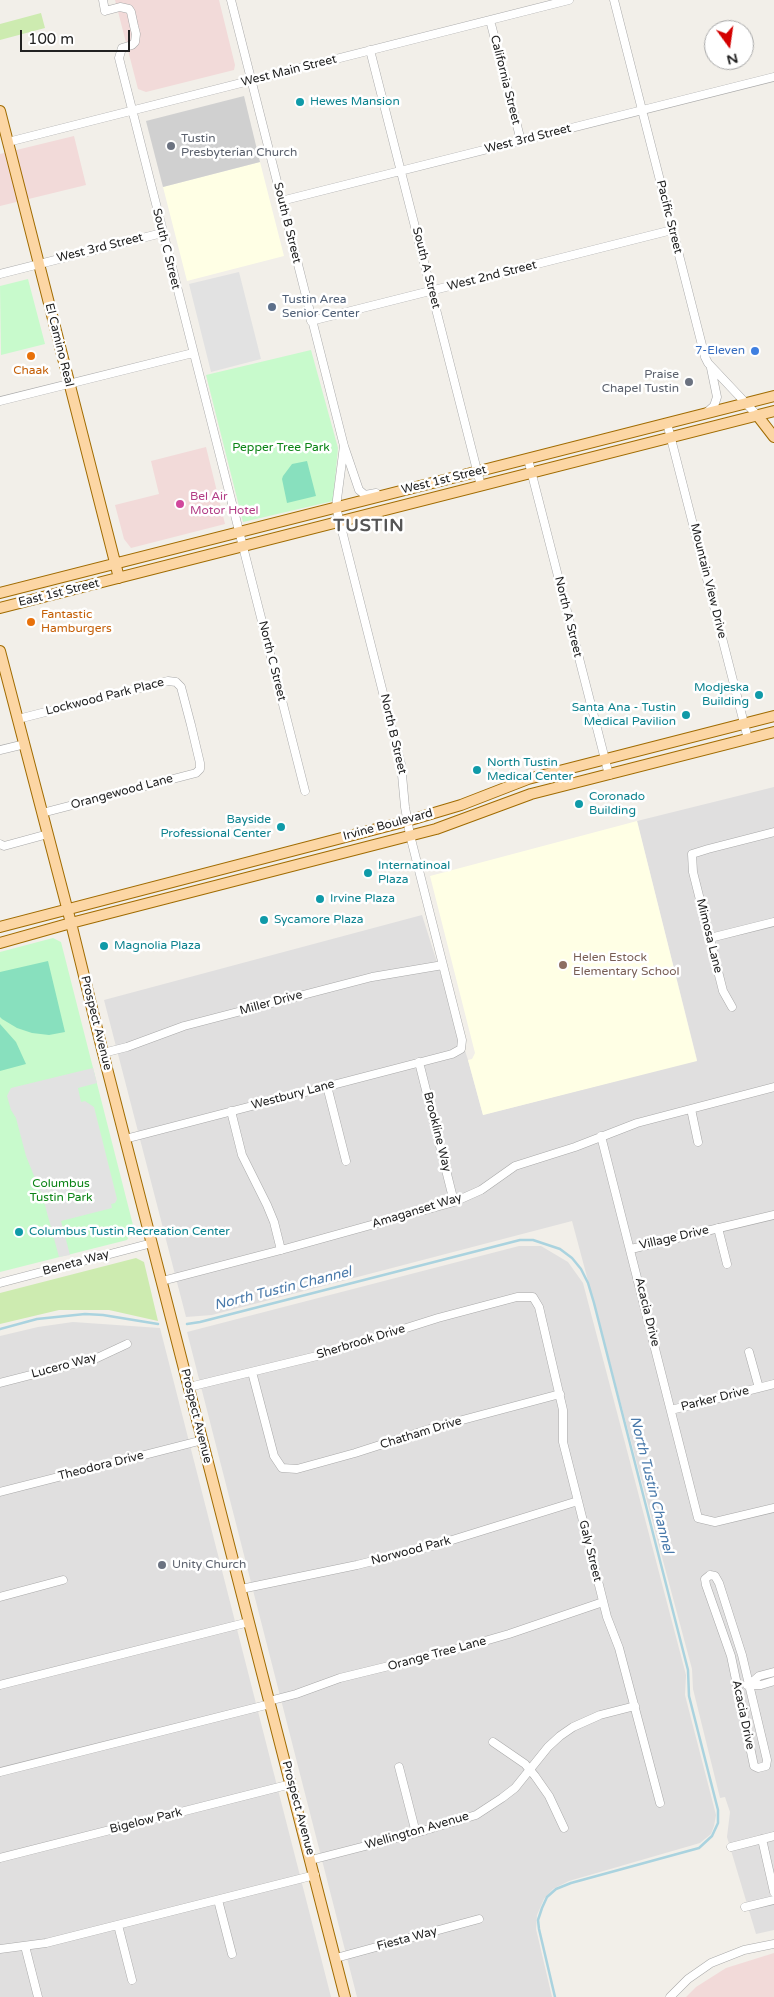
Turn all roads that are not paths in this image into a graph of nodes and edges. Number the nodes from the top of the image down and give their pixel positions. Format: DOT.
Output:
graph roads {
  1 [pos="103,0"];
  2 [pos="231,0"];
  3 [pos="569,0"];
  4 [pos="614,0"];
  5 [pos="555,2"];
  6 [pos="490,20"];
  7 [pos="370,50"];
  8 [pos="774,78"];
  9 [pos="252,80"];
  10 [pos="132,110"];
  11 [pos="642,110"];
  12 [pos="0,111"];
  13 [pos="521,141"];
  14 [pos="4,142"];
  15 [pos="401,171"];
  16 [pos="281,201"];
  17 [pos="672,230"];
  18 [pos="162,233"];
  19 [pos="38,264"];
  20 [pos="0,274"];
  21 [pos="432,291"];
  22 [pos="311,321"];
  23 [pos="193,353"];
  24 [pos="710,366"];
  25 [pos="69,384"];
  26 [pos="774,396"];
  27 [pos="0,401"];
  28 [pos="746,404"];
  29 [pos="774,411"];
  30 [pos="702,415"];
  31 [pos="757,415"];
  32 [pos="668,423"];
  33 [pos="671,437"];
  34 [pos="774,438"];
  35 [pos="344,446"];
  36 [pos="528,459"];
  37 [pos="478,472"];
  38 [pos="532,473"];
  39 [pos="481,486"];
  40 [pos="404,490"];
  41 [pos="336,507"];
  42 [pos="340,522"];
  43 [pos="239,532"];
  44 [pos="242,547"];
  45 [pos="115,564"];
  46 [pos="119,578"];
  47 [pos="0,593"];
  48 [pos="0,608"];
  49 [pos="0,651"];
  50 [pos="774,716"];
  51 [pos="18,719"];
  52 [pos="744,724"];
  53 [pos="774,732"];
  54 [pos="748,739"];
  55 [pos="24,744"];
  56 [pos="0,750"];
  57 [pos="605,759"];
  58 [pos="200,769"];
  59 [pos="608,775"];
  60 [pos="305,791"];
  61 [pos="42,813"];
  62 [pos="407,821"];
  63 [pos="774,832"];
  64 [pos="48,834"];
  65 [pos="410,836"];
  66 [pos="0,844"];
  67 [pos="275,855"];
  68 [pos="279,869"];
  69 [pos="67,908"];
  70 [pos="774,922"];
  71 [pos="71,923"];
  72 [pos="0,927"];
  73 [pos="710,938"];
  74 [pos="0,943"];
  75 [pos="443,965"];
  76 [pos="732,1007"];
  77 [pos="461,1049"];
  78 [pos="103,1053"];
  79 [pos="419,1062"];
  80 [pos="327,1086"];
  81 [pos="774,1088"];
  82 [pos="690,1109"];
  83 [pos="231,1111"];
  84 [pos="601,1136"];
  85 [pos="125,1138"];
  86 [pos="698,1142"];
  87 [pos="346,1161"];
  88 [pos="454,1202"];
  89 [pos="774,1215"];
  90 [pos="718,1228"];
  91 [pos="152,1243"];
  92 [pos="631,1248"];
  93 [pos="281,1250"];
  94 [pos="727,1264"];
  95 [pos="162,1281"];
  96 [pos="0,1283"];
  97 [pos="533,1297"];
  98 [pos="126,1344"];
  99 [pos="749,1352"];
  100 [pos="252,1372"];
  101 [pos="0,1382"];
  102 [pos="774,1384"];
  103 [pos="189,1388"];
  104 [pos="758,1388"];
  105 [pos="560,1394"];
  106 [pos="671,1410"];
  107 [pos="203,1440"];
  108 [pos="0,1492"];
  109 [pos="578,1501"];
  110 [pos="774,1508"];
  111 [pos="63,1580"];
  112 [pos="241,1588"];
  113 [pos="0,1597"];
  114 [pos="603,1602"];
  115 [pos="249,1622"];
  116 [pos="774,1672"];
  117 [pos="774,1681"];
  118 [pos="750,1684"];
  119 [pos="0,1685"];
  120 [pos="738,1687"];
  121 [pos="270,1703"];
  122 [pos="635,1706"];
  123 [pos="757,1717"];
  124 [pos="744,1720"];
  125 [pos="493,1742"];
  126 [pos="399,1767"];
  127 [pos="530,1769"];
  128 [pos="0,1772"];
  129 [pos="291,1784"];
  130 [pos="660,1803"];
  131 [pos="564,1828"];
  132 [pos="416,1833"];
  133 [pos="774,1836"];
  134 [pos="762,1839"];
  135 [pos="731,1846"];
  136 [pos="0,1858"];
  137 [pos="311,1860"];
  138 [pos="315,1875"];
  139 [pos="774,1892"];
  140 [pos="218,1900"];
  141 [pos="774,1900"];
  142 [pos="745,1907"];
  143 [pos="479,1919"];
  144 [pos="118,1925"];
  145 [pos="774,1944"];
  146 [pos="26,1946"];
  147 [pos="0,1949"];
  148 [pos="232,1954"];
  149 [pos="336,1958"];
  150 [pos="132,1980"];
  151 [pos="38,1997"];
  152 [pos="345,1997"];
  153 [pos="670,1997"];
  1 -- 10 [label="street, South C Street"];
  2 -- 9 [label="street, South B Street"];
  3 -- 5 [label="street, West Main Street"];
  4 -- 11 [label="street, Pacific Street"];
  5 -- 6 [label="street, West Main Street"];
  6 -- 7 [label="street, West Main Street"];
  6 -- 13 [label="street, California Street"];
  7 -- 9 [label="street, West Main Street"];
  7 -- 15 [label="street, South A Street"];
  8 -- 11 [label="street, West 3rd Street"];
  9 -- 10 [label="street, West Main Street"];
  9 -- 16 [label="street, South B Street"];
  10 -- 14 [label="street, West Main Street"];
  10 -- 18 [label="street, South C Street"];
  11 -- 13 [label="street, West 3rd Street"];
  11 -- 17 [label="street, Pacific Street"];
  12 -- 14 [label="main road, El Camino Real"];
  13 -- 15 [label="street, West 3rd Street"];
  14 -- 19 [label="main road, El Camino Real"];
  15 -- 16 [label="street, West 3rd Street"];
  15 -- 21 [label="street, South A Street"];
  16 -- 22 [label="street, South B Street"];
  17 -- 21 [label="street, West 2nd Street"];
  17 -- 24 [label="street, Pacific Street"];
  18 -- 19 [label="street, West 3rd Street"];
  18 -- 23 [label="street, South C Street"];
  19 -- 20 [label="street, West 3rd Street"];
  19 -- 25 [label="main road, El Camino Real"];
  21 -- 22 [label="street, West 2nd Street"];
  21 -- 37 [label="street, South A Street"];
  22 -- 35 [label="street, South B Street"];
  23 -- 25 [label="street"];
  23 -- 43 [label="street, South C Street"];
  24 -- 28 [label="street, Pacific Street"];
  24 -- 30 [label="street"];
  25 -- 27 [label="street"];
  25 -- 45 [label="main road, El Camino Real"];
  26 -- 28 [label="main road, West 1st Street"];
  28 -- 30 [label="main road, West 1st Street"];
  28 -- 31 [label="street, Pacific Street"];
  29 -- 31 [label="main road, West 1st Street"];
  30 -- 32 [label="main road, West 1st Street"];
  31 -- 33 [label="main road, West 1st Street"];
  31 -- 34 [label="main road"];
  32 -- 33 [label="street, Mountain View Drive"];
  32 -- 36 [label="main road, West 1st Street"];
  33 -- 38 [label="main road, West 1st Street"];
  33 -- 52 [label="street, Mountain View Drive"];
  35 -- 40 [label="street, South B Street"];
  35 -- 41 [label="street, South B Street"];
  36 -- 37 [label="main road, West 1st Street"];
  36 -- 38 [label="street, North A Street"];
  37 -- 39 [label="street, South A Street"];
  37 -- 40 [label="main road, West 1st Street"];
  38 -- 39 [label="main road, West 1st Street"];
  38 -- 57 [label="street, North A Street"];
  39 -- 42 [label="main road, West 1st Street"];
  40 -- 41 [label="main road, West 1st Street"];
  41 -- 42 [label="street, North B Street"];
  41 -- 43 [label="main road, West 1st Street"];
  42 -- 44 [label="main road, West 1st Street"];
  42 -- 62 [label="street, North B Street"];
  43 -- 44 [label="street, North C Street"];
  43 -- 45 [label="main road, West 1st Street"];
  44 -- 46 [label="main road, West 1st Street"];
  44 -- 60 [label="street, North C Street"];
  45 -- 46 [label="main road, El Camino Real"];
  45 -- 47 [label="main road, East 1st Street"];
  46 -- 48 [label="main road, East 1st Street"];
  49 -- 51 [label="main road, Prospect Avenue"];
  50 -- 52 [label="main road, Irvine Boulevard"];
  51 -- 55 [label="main road, Prospect Avenue"];
  51 -- 58 [label="street, Lockwood Park Place"];
  52 -- 54 [label="street, Mountain View Drive"];
  52 -- 57 [label="main road, Irvine Boulevard"];
  53 -- 54 [label="main road, Irvine Boulevard"];
  54 -- 59 [label="main road, Irvine Boulevard"];
  55 -- 56 [label="street"];
  55 -- 61 [label="main road, Prospect Avenue"];
  57 -- 59 [label="street, North A Street"];
  57 -- 62 [label="main road, Irvine Boulevard"];
  58 -- 61 [label="street, Orangewood Lane"];
  59 -- 65 [label="main road, Irvine Boulevard"];
  61 -- 64 [label="main road, Prospect Avenue"];
  62 -- 65 [label="street, North B Street"];
  62 -- 67 [label="main road, Irvine Boulevard"];
  63 -- 73 [label="street, Mimosa Lane"];
  64 -- 66 [label="street"];
  64 -- 69 [label="main road, Prospect Avenue"];
  65 -- 68 [label="main road, Irvine Boulevard"];
  65 -- 75 [label="street, North B Street"];
  67 -- 68 [label="main road"];
  67 -- 69 [label="main road, Irvine Boulevard"];
  68 -- 71 [label="main road, Irvine Boulevard"];
  69 -- 71 [label="main road, Prospect Avenue"];
  69 -- 72 [label="main road, Irvine Boulevard"];
  70 -- 73 [label="street"];
  71 -- 74 [label="main road, Irvine Boulevard"];
  71 -- 78 [label="main road, Prospect Avenue"];
  73 -- 76 [label="street, Mimosa Lane"];
  75 -- 77 [label="street, North B Street"];
  75 -- 78 [label="street, Miller Drive"];
  77 -- 79 [label="street, Westbury Lane"];
  78 -- 85 [label="main road, Prospect Avenue"];
  79 -- 80 [label="street, Westbury Lane"];
  79 -- 88 [label="street, Brookline Way"];
  80 -- 83 [label="street, Westbury Lane"];
  80 -- 87 [label="street"];
  81 -- 82 [label="street, Amaganset Way"];
  82 -- 84 [label="street, Amaganset Way"];
  82 -- 86 [label="street"];
  83 -- 85 [label="street, Westbury Lane"];
  83 -- 93 [label="street"];
  84 -- 88 [label="street, Amaganset Way"];
  84 -- 92 [label="street, Acacia Drive"];
  85 -- 91 [label="main road, Prospect Avenue"];
  88 -- 93 [label="street, Amaganset Way"];
  89 -- 90 [label="street, Village Drive"];
  90 -- 92 [label="street, Village Drive"];
  90 -- 94 [label="street, Village Drive"];
  91 -- 95 [label="main road, Prospect Avenue"];
  91 -- 96 [label="street, Beneta Way"];
  92 -- 106 [label="street, Acacia Drive"];
  93 -- 95 [label="street, Amaganset Way"];
  95 -- 103 [label="main road, Prospect Avenue"];
  97 -- 100 [label="street, Sherbrook Drive"];
  97 -- 105 [label="street, Galy Street"];
  98 -- 101 [label="street, Lucero Way"];
  99 -- 104 [label="street, Parker Drive"];
  100 -- 103 [label="street, Sherbrook Drive"];
  100 -- 105 [label="street, Chatham Drive"];
  102 -- 104 [label="street, Parker Drive"];
  103 -- 107 [label="main road, Prospect Avenue"];
  104 -- 106 [label="street, Parker Drive"];
  105 -- 109 [label="street, Galy Street"];
  106 -- 110 [label="street, Acacia Drive"];
  107 -- 108 [label="street, Theodora Drive"];
  107 -- 112 [label="main road, Prospect Avenue"];
  109 -- 112 [label="street, Norwood Park"];
  109 -- 114 [label="street, Galy Street"];
  111 -- 113 [label="street"];
  112 -- 115 [label="main road, Prospect Avenue"];
  114 -- 121 [label="street, Orange Tree Lane"];
  114 -- 122 [label="street, Galy Street"];
  115 -- 119 [label="street"];
  115 -- 121 [label="main road, Prospect Avenue"];
  116 -- 118 [label="street"];
  117 -- 118 [label="street"];
  118 -- 120 [label="street"];
  118 -- 120 [label="street, Acacia Drive"];
  118 -- 123 [label="street, Acacia Drive"];
  120 -- 124 [label="street, Acacia Drive"];
  121 -- 128 [label="street, Orange Tree Lane"];
  121 -- 129 [label="main road, Prospect Avenue"];
  122 -- 127 [label="street, Wellington Avenue"];
  122 -- 130 [label="street, Galy Street"];
  123 -- 124 [label="street"];
  123 -- 124 [label="street, Acacia Drive"];
  125 -- 127 [label="street"];
  126 -- 132 [label="street"];
  127 -- 131 [label="street"];
  127 -- 132 [label="street, Wellington Avenue"];
  129 -- 136 [label="street, Bigelow Park"];
  129 -- 137 [label="main road, Prospect Avenue"];
  132 -- 137 [label="street, Wellington Avenue"];
  133 -- 134 [label="street"];
  134 -- 135 [label="street"];
  134 -- 139 [label="street"];
  137 -- 138 [label="main road, Prospect Avenue"];
  138 -- 140 [label="street"];
  138 -- 149 [label="main road, Prospect Avenue"];
  140 -- 144 [label="street"];
  140 -- 148 [label="street"];
  141 -- 142 [label="street"];
  143 -- 149 [label="street, Fiesta Way"];
  144 -- 146 [label="street"];
  144 -- 150 [label="street"];
  145 -- 153 [label="street"];
  146 -- 147 [label="street"];
  146 -- 151 [label="street"];
  149 -- 152 [label="main road, Prospect Avenue"];
}
